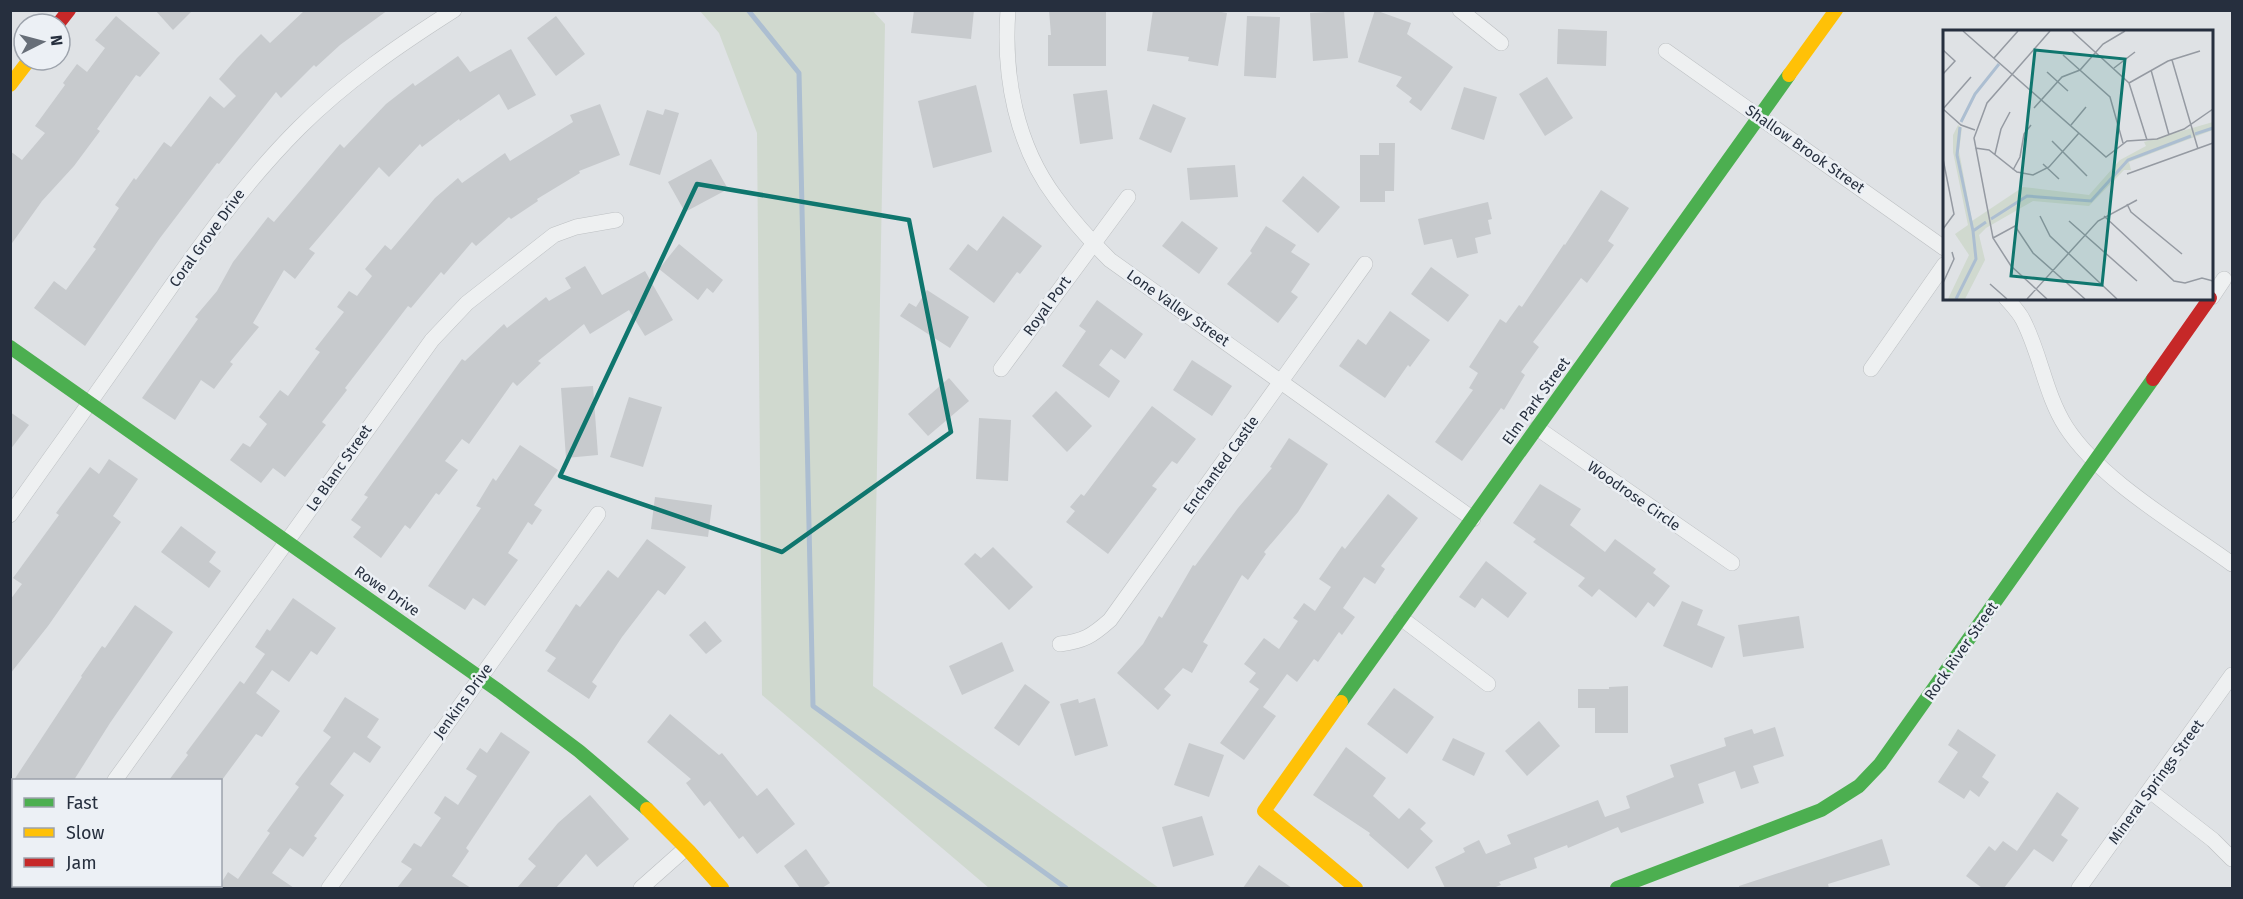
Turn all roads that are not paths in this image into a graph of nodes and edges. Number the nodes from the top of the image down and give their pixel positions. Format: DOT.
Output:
graph roads {
  1 [pos="454,10"];
  2 [pos="1008,10"];
  3 [pos="1460,10"];
  4 [pos="1836,10"];
  5 [pos="1501,43"];
  6 [pos="1666,51"];
  7 [pos="20,72"];
  8 [pos="10,85"];
  9 [pos="1761,117"];
  10 [pos="1128,196"];
  11 [pos="616,220"];
  12 [pos="1093,243"];
  13 [pos="1943,247"];
  14 [pos="1365,264"];
  15 [pos="1943,266"];
  16 [pos="2224,279"];
  17 [pos="2213,295"];
  18 [pos="2008,300"];
  19 [pos="2210,300"];
  20 [pos="10,347"];
  21 [pos="1001,369"];
  22 [pos="1871,369"];
  23 [pos="1281,381"];
  24 [pos="89,404"];
  25 [pos="1537,428"];
  26 [pos="2095,462"];
  27 [pos="598,514"];
  28 [pos="10,515"];
  29 [pos="1473,519"];
  30 [pos="287,541"];
  31 [pos="1732,563"];
  32 [pos="2232,564"];
  33 [pos="1401,618"];
  34 [pos="1060,644"];
  35 [pos="2232,675"];
  36 [pos="480,678"];
  37 [pos="1488,684"];
  38 [pos="116,779"];
  39 [pos="2150,791"];
  40 [pos="685,849"];
  41 [pos="2232,859"];
  42 [pos="329,888"];
  43 [pos="641,888"];
  44 [pos="722,888"];
  45 [pos="1356,888"];
  46 [pos="1617,888"];
  47 [pos="2079,888"];
  1 -- 24 [label="street, Coral Grove Drive"];
  2 -- 12 [label="street, Lone Valley Street"];
  3 -- 5 [label="street"];
  4 -- 9 [label="street, Elm Park Street"];
  6 -- 9 [label="street, Shallow Brook Street"];
  7 -- 8 [label="street"];
  9 -- 13 [label="street, Shallow Brook Street"];
  9 -- 25 [label="street, Elm Park Street"];
  10 -- 12 [label="street, Royal Port"];
  11 -- 30 [label="street, Le Blanc Street"];
  12 -- 21 [label="street, Royal Port"];
  12 -- 23 [label="street, Lone Valley Street"];
  14 -- 23 [label="street, Enchanted Castle"];
  15 -- 22 [label="street"];
  16 -- 17 [label="street, Rock River Street"];
  18 -- 26 [label="street"];
  19 -- 26 [label="street, Rock River Street"];
  20 -- 24 [label="street, Rowe Drive"];
  23 -- 29 [label="street, Lone Valley Street"];
  23 -- 34 [label="street, Enchanted Castle"];
  24 -- 28 [label="street, Coral Grove Drive"];
  24 -- 30 [label="street, Rowe Drive"];
  25 -- 29 [label="street, Elm Park Street"];
  25 -- 31 [label="street, Woodrose Circle"];
  26 -- 32 [label="street"];
  26 -- 46 [label="street, Rock River Street"];
  27 -- 36 [label="street, Jenkins Drive"];
  29 -- 33 [label="street, Elm Park Street"];
  30 -- 36 [label="street, Rowe Drive"];
  30 -- 38 [label="street, Le Blanc Street"];
  33 -- 37 [label="street"];
  33 -- 45 [label="street, Elm Park Street"];
  35 -- 39 [label="street, Mineral Springs Street"];
  36 -- 40 [label="street, Rowe Drive"];
  36 -- 42 [label="street, Jenkins Drive"];
  39 -- 41 [label="street"];
  39 -- 47 [label="street, Mineral Springs Street"];
  40 -- 43 [label="street"];
  40 -- 44 [label="street, Rowe Drive"];
}
